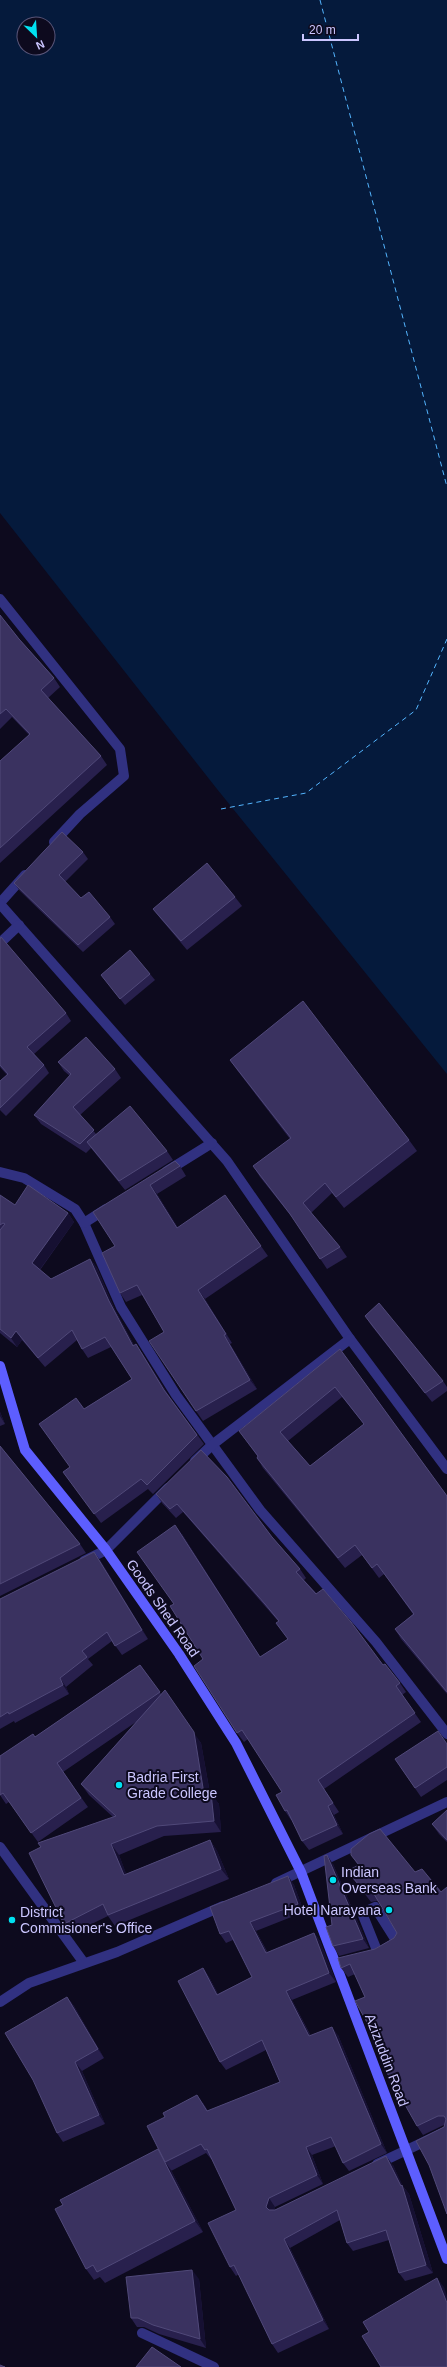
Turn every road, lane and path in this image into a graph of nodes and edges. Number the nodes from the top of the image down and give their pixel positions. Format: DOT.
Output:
graph roads {
  1 [pos="0,599"];
  2 [pos="48,850"];
  3 [pos="32,868"];
  4 [pos="0,904"];
  5 [pos="19,925"];
  6 [pos="0,943"];
  7 [pos="212,1143"];
  8 [pos="0,1172"];
  9 [pos="158,1176"];
  10 [pos="118,1202"];
  11 [pos="84,1223"];
  12 [pos="350,1339"];
  13 [pos="0,1366"];
  14 [pos="212,1445"];
  15 [pos="190,1467"];
  16 [pos="447,1469"];
  17 [pos="178,1478"];
  18 [pos="106,1550"];
  19 [pos="78,1564"];
  20 [pos="447,1734"];
  21 [pos="447,1802"];
  22 [pos="0,1847"];
  23 [pos="301,1872"];
  24 [pos="266,1887"];
  25 [pos="230,1903"];
  26 [pos="84,1963"];
  27 [pos="0,2002"];
  28 [pos="447,2131"];
  29 [pos="406,2150"];
  30 [pos="370,2167"];
  31 [pos="447,2259"];
  32 [pos="142,2333"];
  33 [pos="214,2367"];
  1 -- 2 [label="street"];
  3 -- 4 [label="street"];
  4 -- 5 [label="street"];
  5 -- 6 [label="street"];
  5 -- 7 [label="street"];
  7 -- 9 [label="street"];
  7 -- 12 [label="street"];
  8 -- 11 [label="street"];
  10 -- 11 [label="street"];
  11 -- 14 [label="street"];
  12 -- 14 [label="street"];
  12 -- 16 [label="street"];
  13 -- 18 [label="street, Goods Shed Road"];
  14 -- 15 [label="street"];
  14 -- 20 [label="street"];
  17 -- 18 [label="street"];
  18 -- 19 [label="street"];
  18 -- 23 [label="street, Goods Shed Road"];
  21 -- 23 [label="street"];
  22 -- 26 [label="street"];
  23 -- 24 [label="street"];
  23 -- 29 [label="street, Azizuddin Road"];
  25 -- 26 [label="street"];
  26 -- 27 [label="street"];
  28 -- 29 [label="street"];
  29 -- 30 [label="street"];
  29 -- 31 [label="street, Azizuddin Road"];
  32 -- 33 [label="street"];
}
